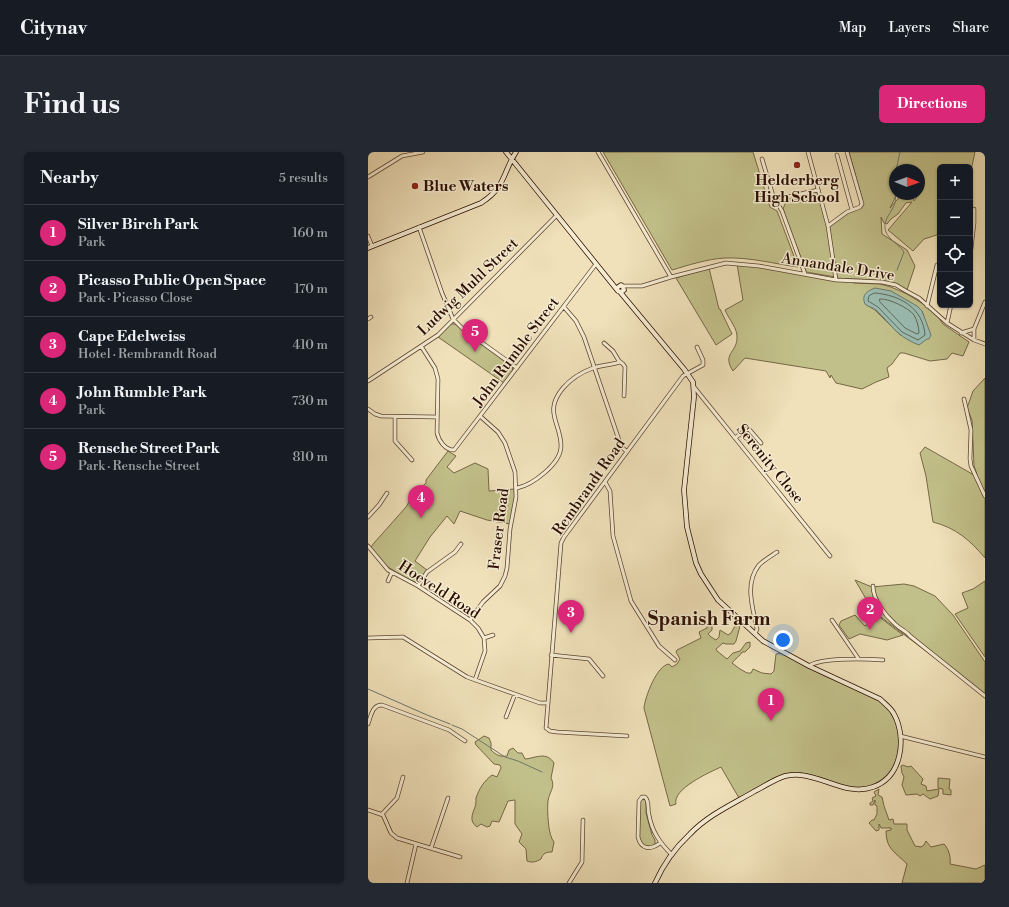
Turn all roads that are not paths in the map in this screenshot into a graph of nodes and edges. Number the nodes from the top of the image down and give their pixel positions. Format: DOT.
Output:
graph roads {
  1 [pos="401,152"];
  2 [pos="423,152"];
  3 [pos="506,152"];
  4 [pos="516,152"];
  5 [pos="598,152"];
  6 [pos="808,152"];
  7 [pos="847,152"];
  8 [pos="837,155"];
  9 [pos="402,156"];
  10 [pos="762,159"];
  11 [pos="512,160"];
  12 [pos="368,177"];
  13 [pos="818,190"];
  14 [pos="784,200"];
  15 [pos="777,203"];
  16 [pos="780,208"];
  17 [pos="974,209"];
  18 [pos="852,210"];
  19 [pos="557,215"];
  20 [pos="828,226"];
  21 [pos="419,228"];
  22 [pos="368,236"];
  23 [pos="972,236"];
  24 [pos="370,247"];
  25 [pos="596,264"];
  26 [pos="937,265"];
  27 [pos="805,274"];
  28 [pos="671,277"];
  29 [pos="836,280"];
  30 [pos="621,288"];
  31 [pos="985,302"];
  32 [pos="927,306"];
  33 [pos="564,307"];
  34 [pos="950,308"];
  35 [pos="453,319"];
  36 [pos="947,323"];
  37 [pos="974,329"];
  38 [pos="961,333"];
  39 [pos="974,340"];
  40 [pos="604,343"];
  41 [pos="985,344"];
  42 [pos="421,346"];
  43 [pos="697,347"];
  44 [pos="617,357"];
  45 [pos="620,362"];
  46 [pos="611,364"];
  47 [pos="517,368"];
  48 [pos="594,368"];
  49 [pos="687,374"];
  50 [pos="369,379"];
  51 [pos="694,387"];
  52 [pos="624,396"];
  53 [pos="964,399"];
  54 [pos="368,409"];
  55 [pos="395,417"];
  56 [pos="481,417"];
  57 [pos="436,418"];
  58 [pos="735,438"];
  59 [pos="761,443"];
  60 [pos="627,452"];
  61 [pos="412,460"];
  62 [pos="605,482"];
  63 [pos="517,488"];
  64 [pos="387,493"];
  65 [pos="985,496"];
  66 [pos="368,517"];
  67 [pos="461,544"];
  68 [pos="369,549"];
  69 [pos="777,552"];
  70 [pos="830,556"];
  71 [pos="392,572"];
  72 [pos="388,580"];
  73 [pos="418,586"];
  74 [pos="873,586"];
  75 [pos="470,620"];
  76 [pos="832,620"];
  77 [pos="755,634"];
  78 [pos="493,635"];
  79 [pos="368,638"];
  80 [pos="484,638"];
  81 [pos="551,655"];
  82 [pos="858,658"];
  83 [pos="675,660"];
  84 [pos="883,660"];
  85 [pos="809,666"];
  86 [pos="603,676"];
  87 [pos="475,680"];
  88 [pos="515,694"];
  89 [pos="985,696"];
  90 [pos="547,703"];
  91 [pos="506,717"];
  92 [pos="368,724"];
  93 [pos="626,736"];
  94 [pos="900,736"];
  95 [pos="461,737"];
  96 [pos="465,741"];
  97 [pos="460,742"];
  98 [pos="985,757"];
  99 [pos="403,777"];
  100 [pos="448,798"];
  101 [pos="368,810"];
  102 [pos="382,814"];
  103 [pos="583,820"];
  104 [pos="660,842"];
  105 [pos="416,844"];
  106 [pos="431,848"];
  107 [pos="672,855"];
  108 [pos="460,857"];
  109 [pos="407,883"];
  110 [pos="569,883"];
  111 [pos="655,883"];
  1 -- 9 [label="street"];
  2 -- 9 [label="street"];
  3 -- 11 [label="street"];
  4 -- 11 [label="street"];
  5 -- 28 [label="street"];
  6 -- 13 [label="street"];
  7 -- 18 [label="street"];
  8 -- 18 [label="street"];
  9 -- 12 [label="street"];
  10 -- 15 [label="street"];
  11 -- 19 [label="street"];
  11 -- 21 [label="street"];
  13 -- 14 [label="street"];
  13 -- 20 [label="street"];
  14 -- 15 [label="street"];
  14 -- 16 [label="street"];
  15 -- 16 [label="street"];
  16 -- 27 [label="street"];
  17 -- 23 [label="street"];
  18 -- 20 [label="street"];
  19 -- 25 [label="street"];
  19 -- 35 [label="street, Ludwig Muhl Street"];
  20 -- 29 [label="street"];
  21 -- 24 [label="street"];
  21 -- 35 [label="street"];
  22 -- 24 [label="street"];
  25 -- 30 [label="street"];
  25 -- 33 [label="street, John Rumble Street"];
  26 -- 32 [label="street"];
  27 -- 28 [label="street, Annandale Drive"];
  27 -- 29 [label="street, Annandale Drive"];
  28 -- 30 [label="street, Annandale Drive"];
  29 -- 32 [label="street, Annandale Drive"];
  30 -- 49 [label="street"];
  31 -- 37 [label="street"];
  32 -- 36 [label="street, Annandale Drive"];
  33 -- 47 [label="street, John Rumble Street"];
  33 -- 48 [label="street"];
  34 -- 36 [label="street"];
  35 -- 42 [label="street, Ludwig Muhl Street"];
  35 -- 47 [label="street"];
  36 -- 38 [label="street, Annandale Drive"];
  37 -- 38 [label="street"];
  37 -- 39 [label="street"];
  38 -- 39 [label="street, Annandale Drive"];
  39 -- 41 [label="street, Annandale Drive"];
  40 -- 44 [label="street"];
  42 -- 50 [label="street, Ludwig Muhl Street"];
  42 -- 57 [label="street"];
  43 -- 49 [label="street, Rembrandt Road"];
  44 -- 45 [label="street"];
  44 -- 46 [label="street"];
  45 -- 46 [label="street"];
  45 -- 52 [label="street"];
  46 -- 48 [label="street"];
  47 -- 56 [label="street, John Rumble Street"];
  48 -- 60 [label="street"];
  48 -- 63 [label="street"];
  49 -- 51 [label="street"];
  49 -- 60 [label="street, Rembrandt Road"];
  51 -- 58 [label="street, Serenity Close"];
  51 -- 77 [label="street"];
  53 -- 65 [label="street"];
  54 -- 55 [label="street"];
  55 -- 57 [label="street"];
  55 -- 61 [label="street"];
  56 -- 57 [label="street, John Rumble Street"];
  56 -- 63 [label="street, Fraser Road"];
  58 -- 59 [label="street"];
  58 -- 70 [label="street, Serenity Close"];
  60 -- 62 [label="street, Rembrandt Road"];
  62 -- 81 [label="street, Rembrandt Road"];
  62 -- 83 [label="street"];
  63 -- 75 [label="street, Fraser Road"];
  64 -- 66 [label="street"];
  67 -- 73 [label="street"];
  68 -- 71 [label="street, Hoeveld Road"];
  69 -- 77 [label="street"];
  71 -- 72 [label="street"];
  71 -- 73 [label="street, Hoeveld Road"];
  73 -- 75 [label="street, Hoeveld Road"];
  74 -- 89 [label="street"];
  75 -- 80 [label="street, Hoeveld Road"];
  76 -- 82 [label="street"];
  77 -- 85 [label="street"];
  78 -- 80 [label="street"];
  79 -- 87 [label="street"];
  80 -- 87 [label="street, Hoeveld Road"];
  81 -- 86 [label="street"];
  81 -- 90 [label="street, Rembrandt Road"];
  82 -- 84 [label="street"];
  82 -- 85 [label="street"];
  85 -- 94 [label="street"];
  87 -- 88 [label="street"];
  88 -- 90 [label="street"];
  88 -- 91 [label="street"];
  90 -- 93 [label="street, Rembrandt Road"];
  92 -- 95 [label="street"];
  94 -- 98 [label="street"];
  94 -- 107 [label="street"];
  95 -- 96 [label="street"];
  95 -- 97 [label="street"];
  99 -- 102 [label="street"];
  100 -- 106 [label="street"];
  101 -- 102 [label="street"];
  102 -- 105 [label="street"];
  103 -- 110 [label="street"];
  104 -- 104 [label="street"];
  104 -- 107 [label="street"];
  105 -- 106 [label="street"];
  105 -- 109 [label="street"];
  106 -- 108 [label="street"];
  107 -- 111 [label="street"];
}
